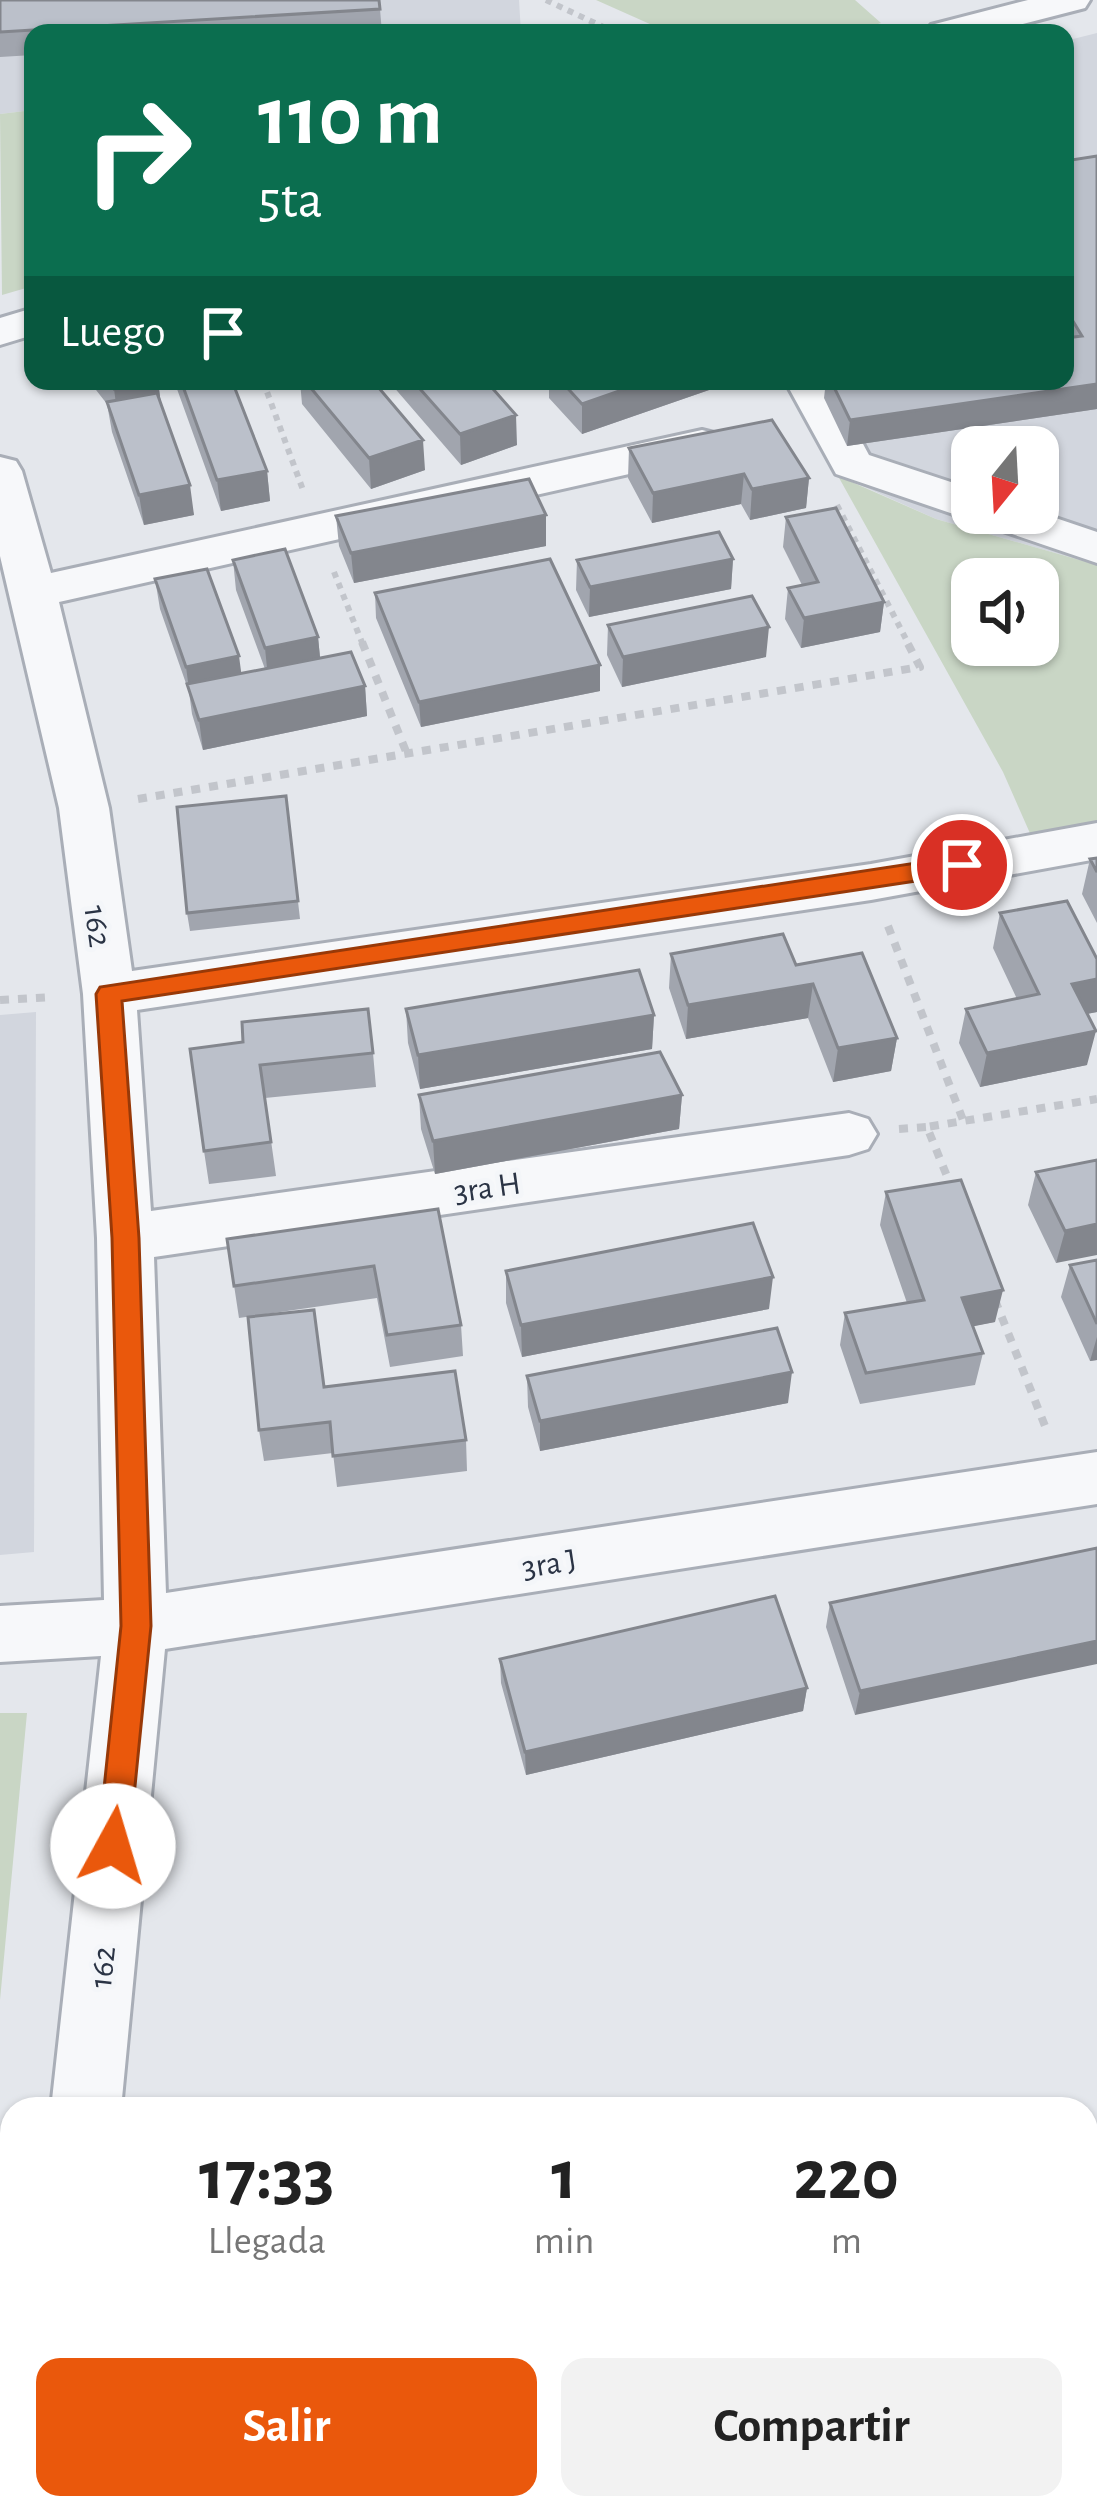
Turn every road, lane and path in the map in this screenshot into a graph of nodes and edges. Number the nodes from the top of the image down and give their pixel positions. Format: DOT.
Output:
graph roads {
  1 [pos="546,0"];
  2 [pos="1072,0"];
  3 [pos="597,24"];
  4 [pos="979,24"];
  5 [pos="810,390"];
  6 [pos="735,436"];
  7 [pos="0,471"];
  8 [pos="844,483"];
  9 [pos="951,501"];
  10 [pos="1057,534"];
  11 [pos="1097,548"];
  12 [pos="33,592"];
  13 [pos="83,808"];
  14 [pos="1097,841"];
  15 [pos="871,882"];
  16 [pos="109,994"];
  17 [pos="1097,1099"];
  18 [pos="963,1120"];
  19 [pos="849,1134"];
  20 [pos="954,1193"];
  21 [pos="125,1238"];
  22 [pos="988,1282"];
  23 [pos="1082,1480"];
  24 [pos="136,1626"];
  25 [pos="0,1634"];
  26 [pos="87,2097"];
  1 -- 3 [label="path"];
  2 -- 4 [label="street"];
  5 -- 8 [label="street"];
  6 -- 12 [label="street"];
  7 -- 12 [label="street, 162"];
  8 -- 9 [label="street"];
  8 -- 13 [label="path"];
  10 -- 11 [label="street"];
  12 -- 13 [label="street, 162"];
  13 -- 16 [label="street, 162"];
  14 -- 15 [label="street"];
  15 -- 16 [label="street"];
  15 -- 18 [label="path"];
  16 -- 21 [label="street, 162"];
  17 -- 18 [label="path"];
  18 -- 20 [label="path"];
  19 -- 21 [label="street, 3ra H"];
  21 -- 24 [label="street, 162"];
  22 -- 23 [label="path"];
  23 -- 24 [label="street, 3ra J"];
  24 -- 25 [label="street, 3ra J"];
  24 -- 26 [label="street, 162"];
}
